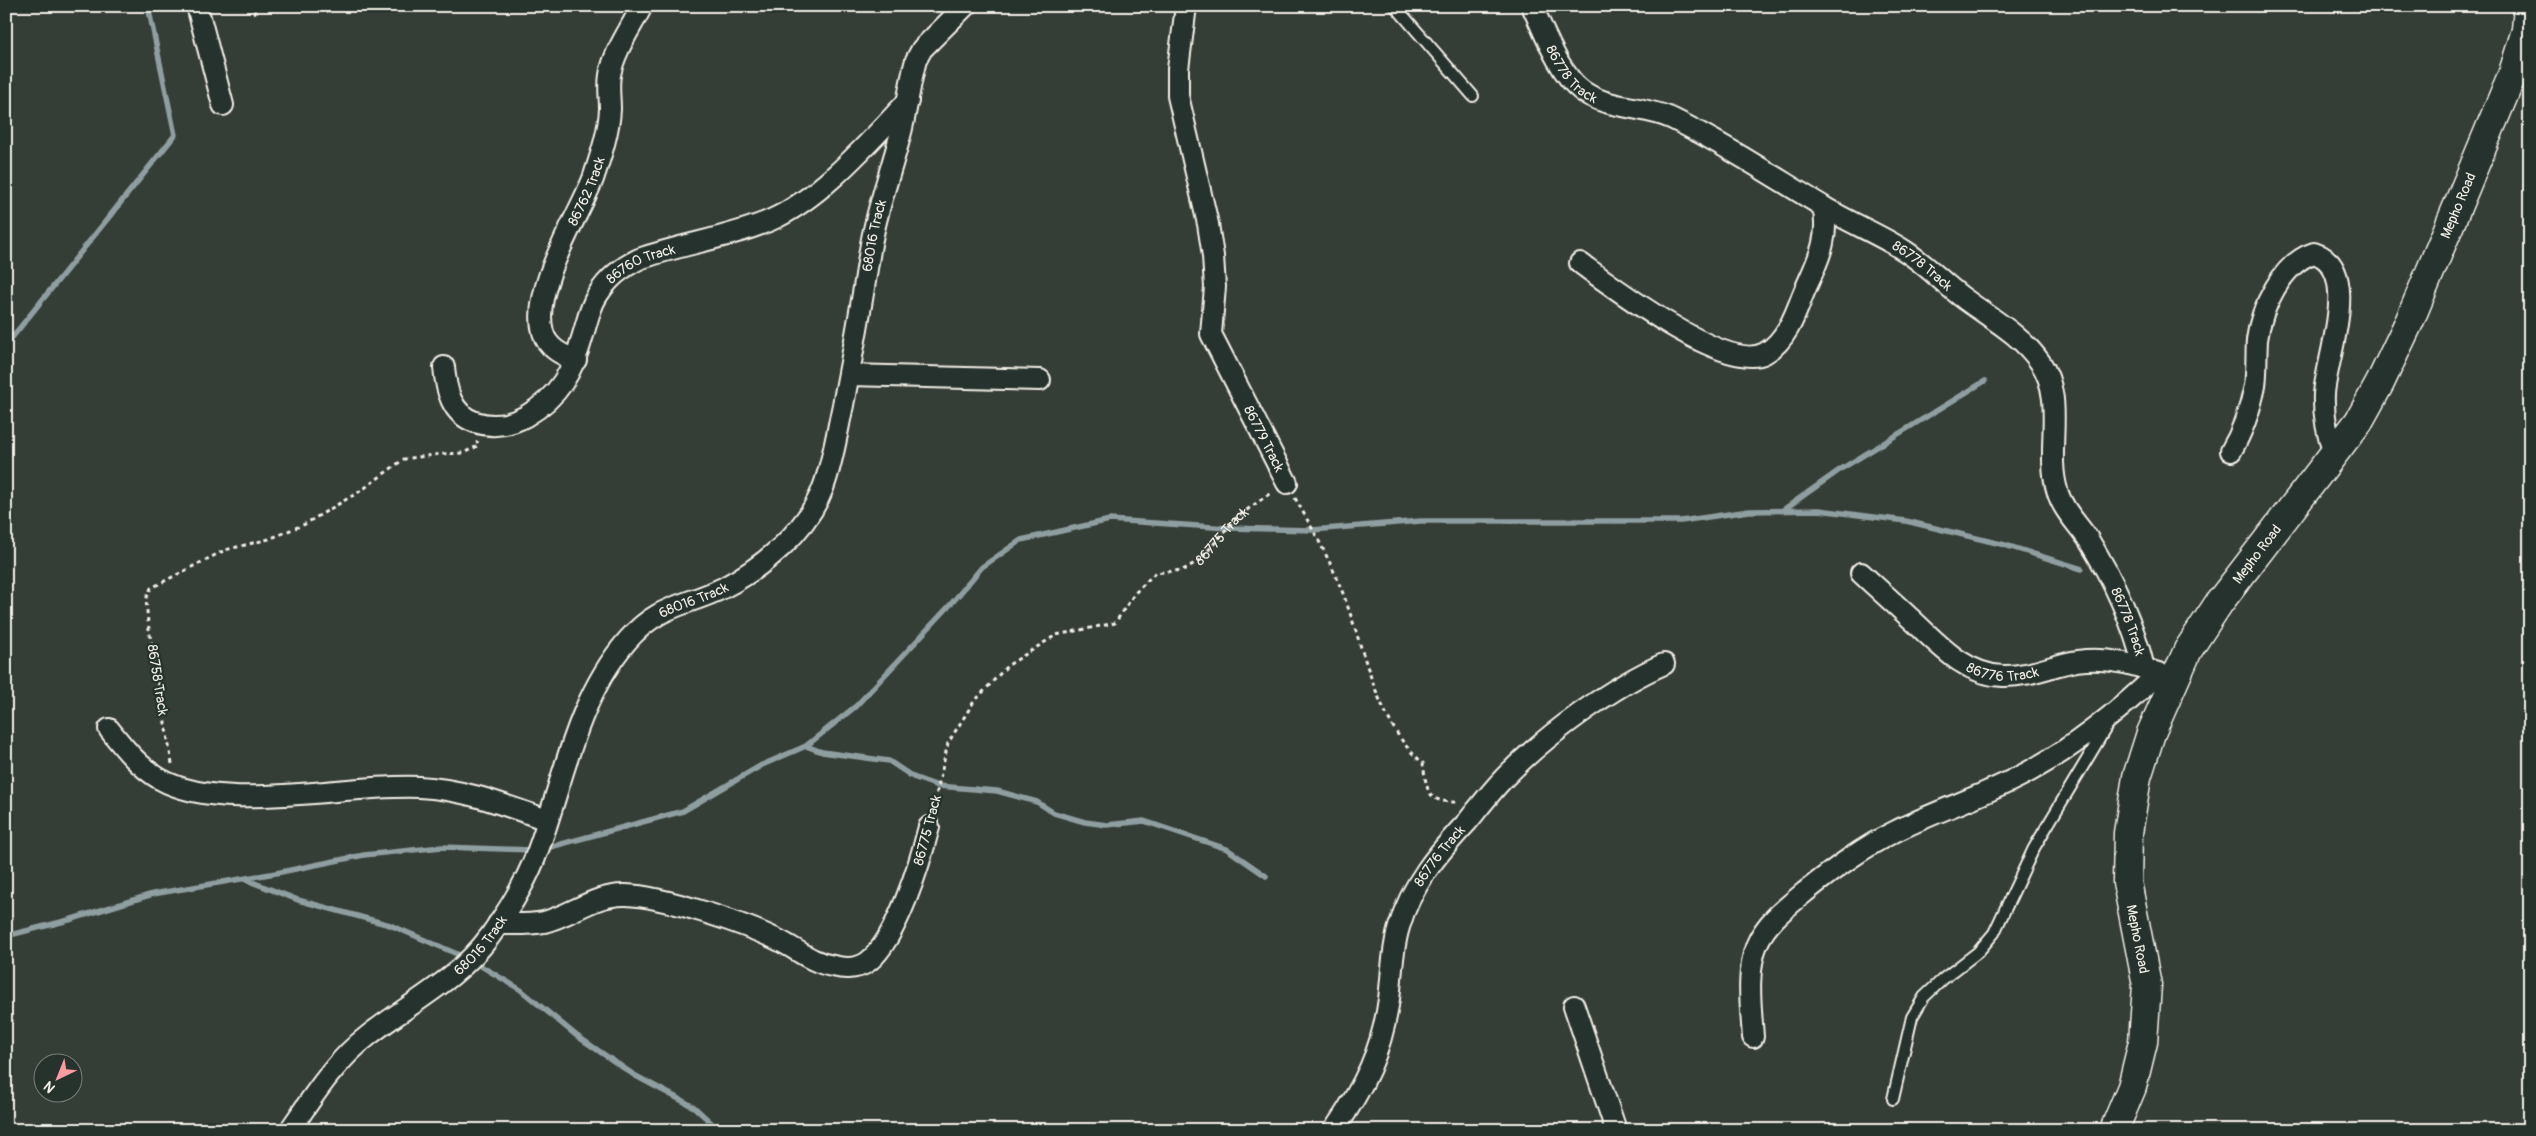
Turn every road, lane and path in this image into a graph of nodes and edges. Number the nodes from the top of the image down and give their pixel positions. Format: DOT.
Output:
graph roads {
  1 [pos="198,6"];
  2 [pos="256,6"];
  3 [pos="642,6"];
  4 [pos="965,6"];
  5 [pos="1186,6"];
  6 [pos="1395,6"];
  7 [pos="1532,6"];
  8 [pos="2528,6"];
  9 [pos="254,14"];
  10 [pos="1473,96"];
  11 [pos="909,99"];
  12 [pos="222,105"];
  13 [pos="1823,207"];
  14 [pos="1580,263"];
  15 [pos="576,360"];
  16 [pos="444,367"];
  17 [pos="849,376"];
  18 [pos="1040,380"];
  19 [pos="469,420"];
  20 [pos="2231,451"];
  21 [pos="2334,454"];
  22 [pos="1287,483"];
  23 [pos="1861,573"];
  24 [pos="1664,664"];
  25 [pos="2159,673"];
  26 [pos="2116,713"];
  27 [pos="109,729"];
  28 [pos="180,788"];
  29 [pos="1482,803"];
  30 [pos="547,820"];
  31 [pos="930,827"];
  32 [pos="498,924"];
  33 [pos="1574,1006"];
  34 [pos="1752,1038"];
  35 [pos="1893,1099"];
  36 [pos="290,1130"];
  37 [pos="1334,1130"];
  38 [pos="1616,1130"];
  39 [pos="2114,1130"];
  1 -- 12 [label="street"];
  2 -- 9 [label="path"];
  3 -- 15 [label="street, 86762 Track"];
  4 -- 11 [label="street, 68016 Track"];
  5 -- 22 [label="street, 86779 Track"];
  6 -- 10 [label="lane"];
  7 -- 13 [label="street, 86778 Track"];
  8 -- 21 [label="street, Mepho Road"];
  11 -- 15 [label="street, 86760 Track"];
  11 -- 17 [label="street, 68016 Track"];
  13 -- 14 [label="street"];
  13 -- 25 [label="street, 86778 Track"];
  15 -- 19 [label="street, 86760 Track"];
  16 -- 19 [label="street"];
  17 -- 18 [label="street"];
  17 -- 30 [label="street, 68016 Track"];
  19 -- 28 [label="path, 86758 Track"];
  20 -- 21 [label="street"];
  21 -- 25 [label="street, Mepho Road"];
  22 -- 29 [label="path, 86779 Track"];
  22 -- 31 [label="path, 86775 Track"];
  23 -- 25 [label="street, 86776 Track"];
  24 -- 29 [label="street, 86776 Track"];
  25 -- 26 [label="street"];
  25 -- 39 [label="street, Mepho Road"];
  26 -- 34 [label="street"];
  26 -- 35 [label="lane"];
  27 -- 28 [label="street"];
  28 -- 30 [label="street"];
  29 -- 37 [label="street, 86776 Track"];
  30 -- 32 [label="street, 68016 Track"];
  31 -- 32 [label="street, 86775 Track"];
  32 -- 36 [label="street, 68016 Track"];
  33 -- 38 [label="street"];
}
